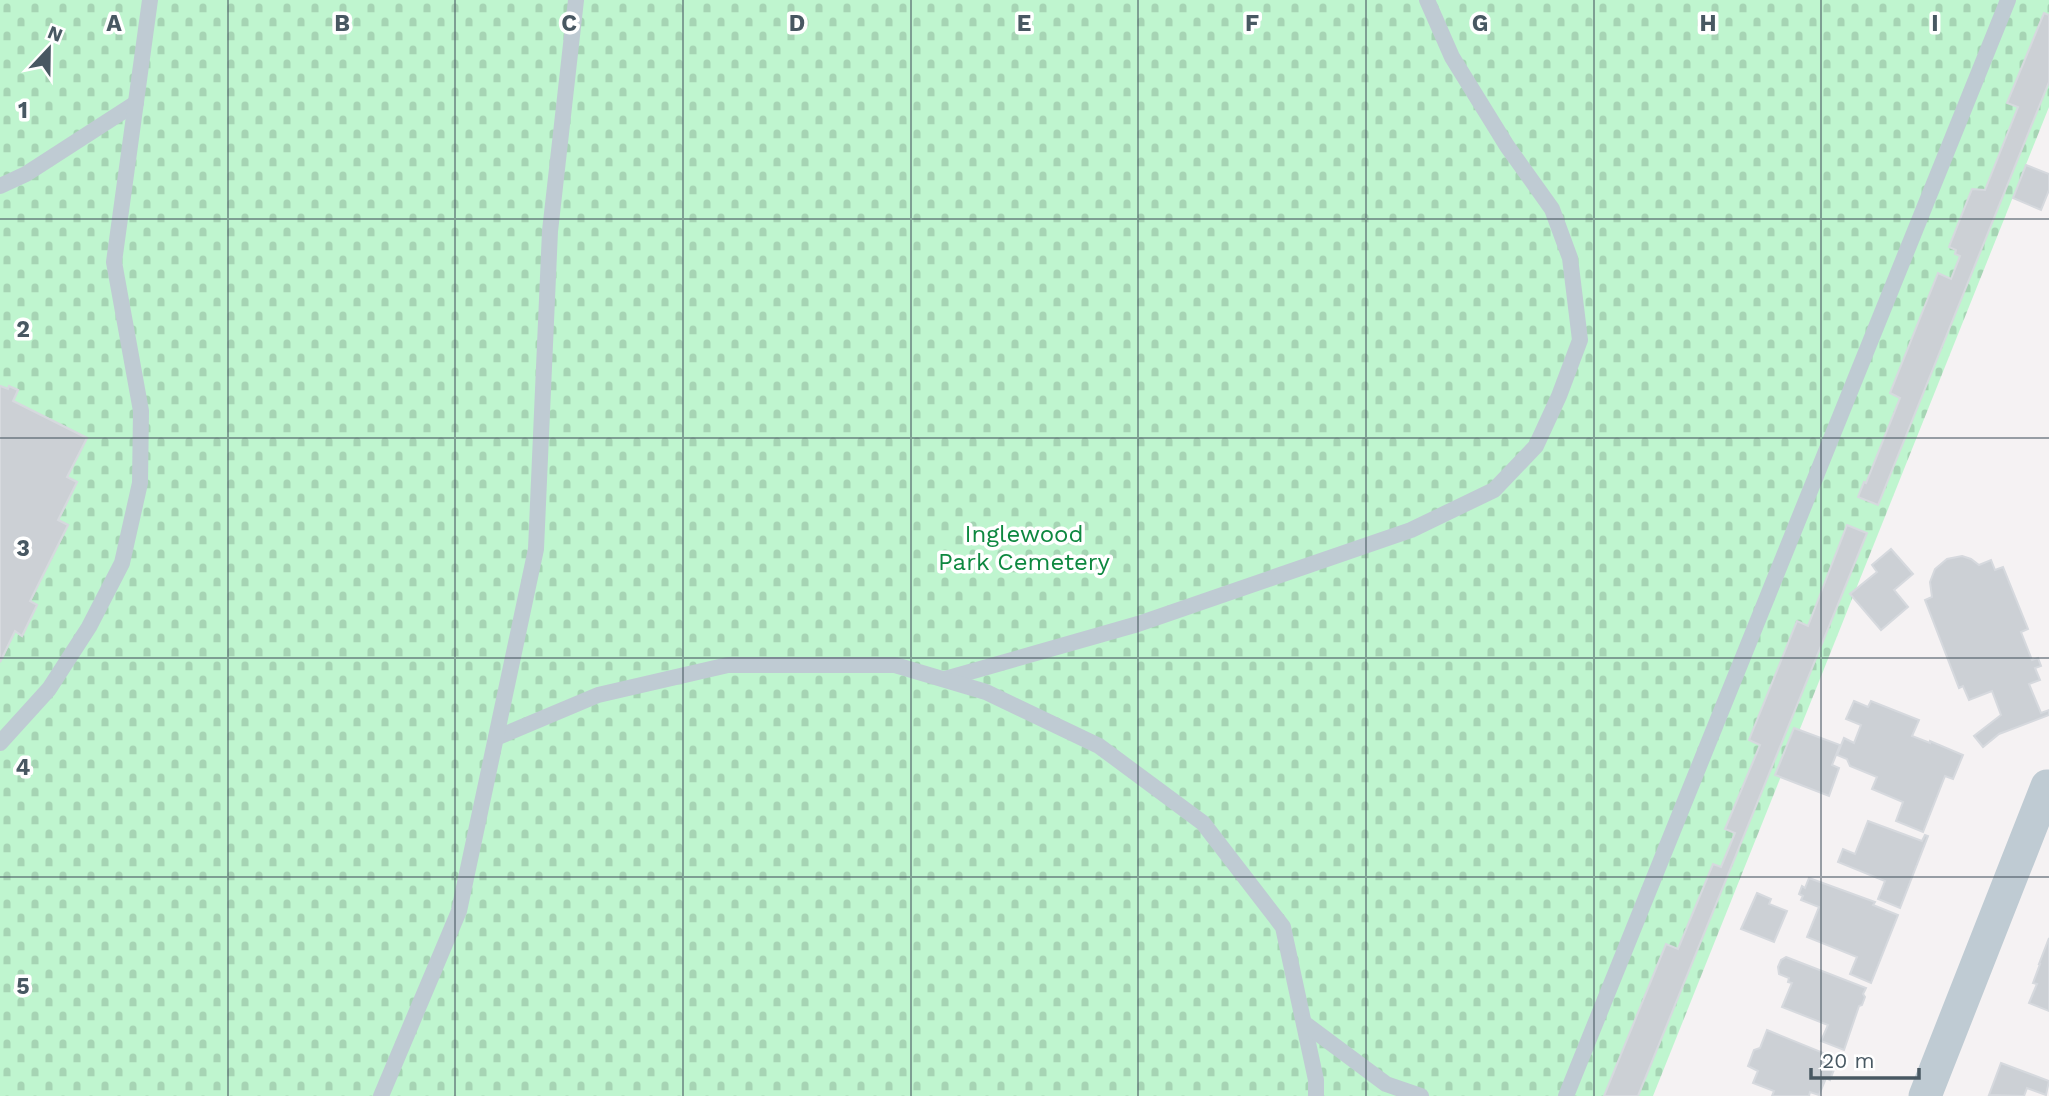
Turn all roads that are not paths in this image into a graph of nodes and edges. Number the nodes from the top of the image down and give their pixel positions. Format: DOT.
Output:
graph roads {
  1 [pos="150,0"];
  2 [pos="576,0"];
  3 [pos="1427,0"];
  4 [pos="2008,0"];
  5 [pos="136,103"];
  6 [pos="0,186"];
  7 [pos="945,679"];
  8 [pos="496,738"];
  9 [pos="0,743"];
  10 [pos="2048,786"];
  11 [pos="1304,1023"];
  12 [pos="381,1096"];
  13 [pos="1316,1096"];
  14 [pos="1422,1096"];
  15 [pos="1566,1096"];
  16 [pos="1925,1096"];
  1 -- 5 [label="lane"];
  2 -- 8 [label="lane"];
  3 -- 7 [label="lane"];
  4 -- 15 [label="lane"];
  5 -- 6 [label="lane"];
  5 -- 9 [label="lane"];
  7 -- 8 [label="lane"];
  7 -- 11 [label="lane"];
  8 -- 12 [label="lane"];
  10 -- 16 [label="street"];
  11 -- 13 [label="lane"];
  11 -- 14 [label="lane"];
}
